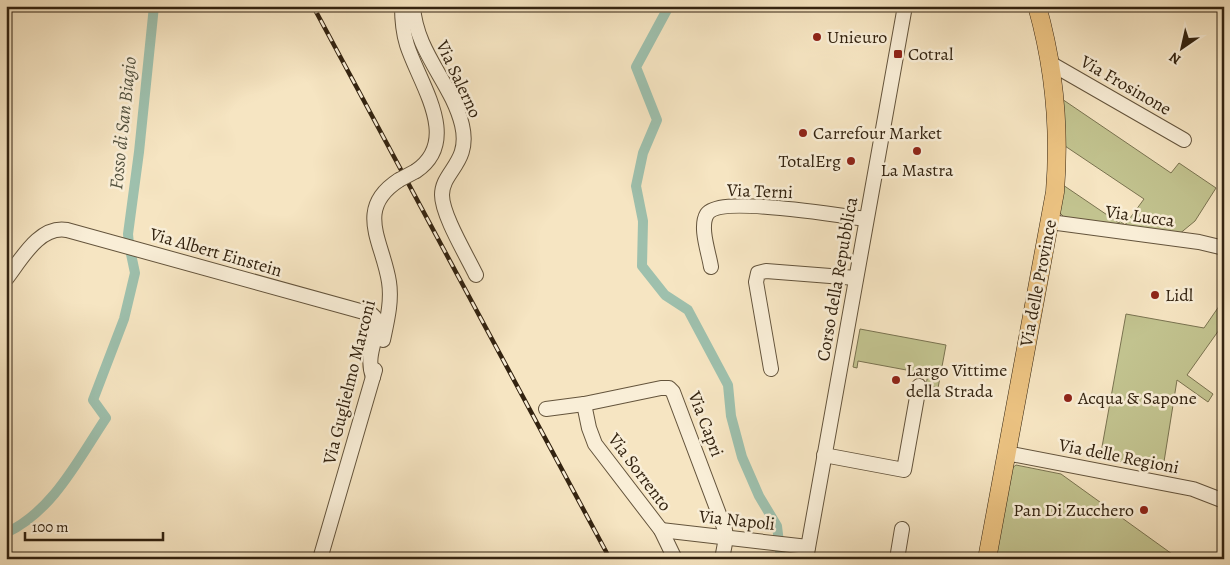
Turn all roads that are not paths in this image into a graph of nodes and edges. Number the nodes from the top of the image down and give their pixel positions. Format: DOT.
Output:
graph roads {
  1 [pos="402,6"];
  2 [pos="413,6"];
  3 [pos="905,6"];
  4 [pos="1036,6"];
  5 [pos="1050,63"];
  6 [pos="1184,140"];
  7 [pos="866,219"];
  8 [pos="1050,222"];
  9 [pos="1224,248"];
  10 [pos="711,267"];
  11 [pos="476,275"];
  12 [pos="856,278"];
  13 [pos="6,279"];
  14 [pos="771,369"];
  15 [pos="373,377"];
  16 [pos="919,386"];
  17 [pos="584,404"];
  18 [pos="546,409"];
  19 [pos="1006,453"];
  20 [pos="824,456"];
  21 [pos="1224,501"];
  22 [pos="902,528"];
  23 [pos="661,530"];
  24 [pos="726,538"];
  25 [pos="807,553"];
  26 [pos="320,559"];
  27 [pos="675,559"];
  28 [pos="722,559"];
  29 [pos="897,559"];
  30 [pos="987,559"];
  1 -- 15 [label="street, Via Guglielmo Marconi, bridge"];
  2 -- 11 [label="street, Via Salerno"];
  3 -- 7 [label="street, Corso della Repubblica"];
  4 -- 5 [label="main road, Via delle Province"];
  5 -- 6 [label="street, Via Frosinone"];
  5 -- 8 [label="main road, Via delle Province"];
  7 -- 10 [label="street, Via Terni"];
  7 -- 12 [label="street, Corso della Repubblica"];
  8 -- 9 [label="street, Via Lucca"];
  8 -- 19 [label="main road, Via delle Province"];
  12 -- 14 [label="street"];
  12 -- 20 [label="street, Corso della Repubblica"];
  13 -- 15 [label="street, Via Albert Einstein"];
  15 -- 26 [label="street, Via Guglielmo Marconi"];
  16 -- 20 [label="street"];
  17 -- 18 [label="street, Via Capri"];
  17 -- 23 [label="street, Via Sorrento"];
  17 -- 24 [label="street, Via Capri"];
  19 -- 21 [label="street, Via delle Regioni"];
  19 -- 30 [label="main road, Via delle Province"];
  20 -- 25 [label="street, Corso della Repubblica"];
  22 -- 29 [label="street"];
  23 -- 24 [label="street, Via Napoli"];
  23 -- 27 [label="street, Via Sorrento"];
  24 -- 25 [label="street, Via Napoli"];
  24 -- 28 [label="street"];
}
